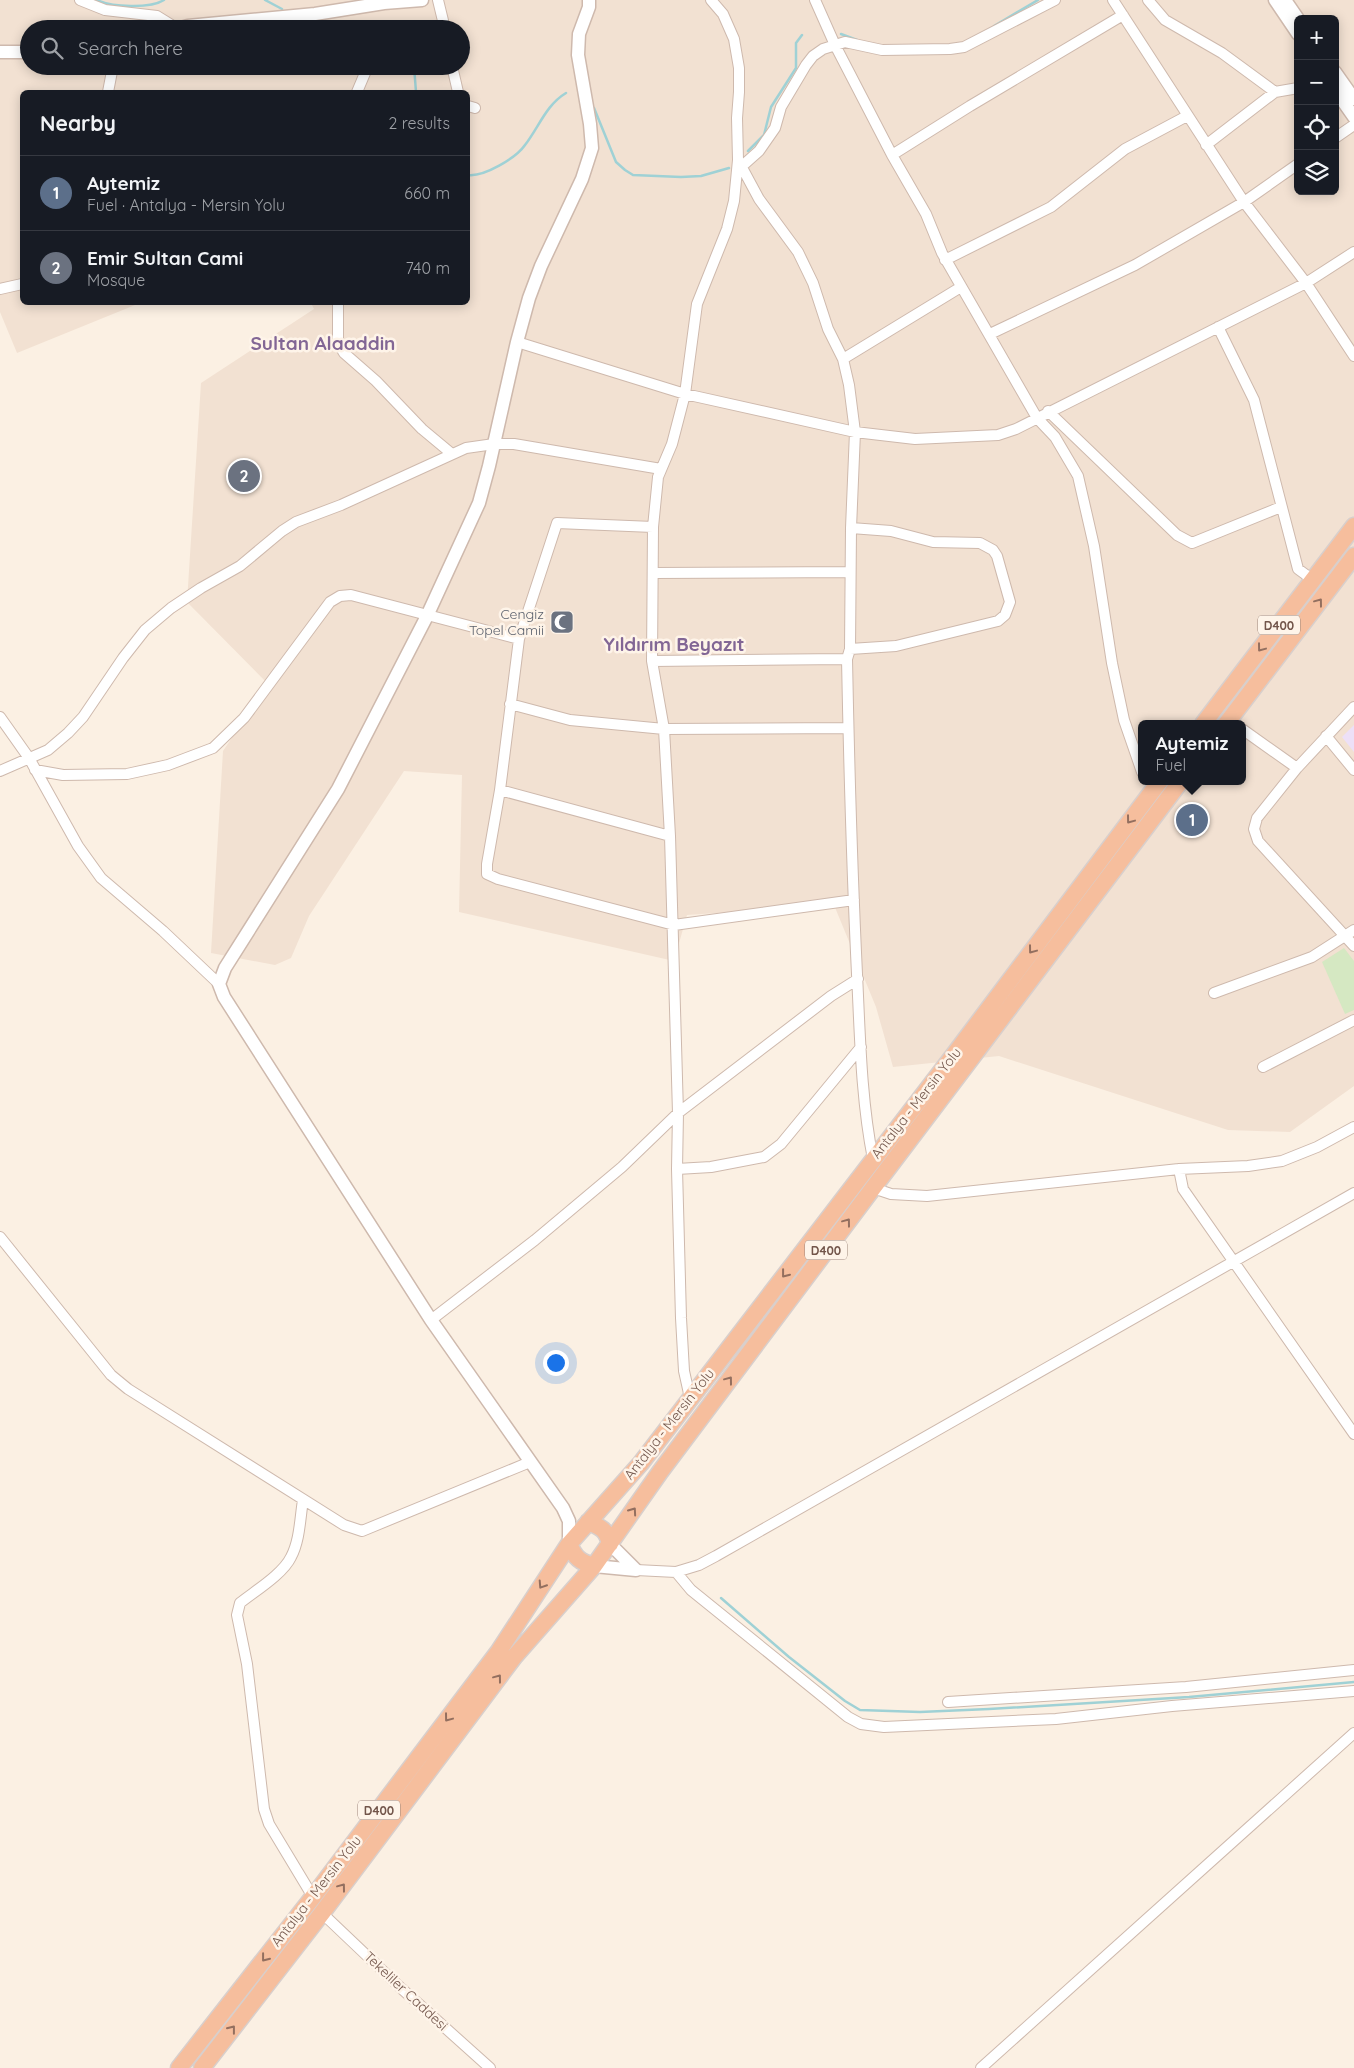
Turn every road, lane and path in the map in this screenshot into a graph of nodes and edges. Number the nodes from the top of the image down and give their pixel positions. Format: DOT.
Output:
graph roads {
  1 [pos="80,0"];
  2 [pos="422,0"];
  3 [pos="438,0"];
  4 [pos="589,0"];
  5 [pos="711,0"];
  6 [pos="815,0"];
  7 [pos="1054,0"];
  8 [pos="1113,0"];
  9 [pos="1148,0"];
  10 [pos="1275,0"];
  11 [pos="1285,0"];
  12 [pos="1122,15"];
  13 [pos="1295,15"];
  14 [pos="163,20"];
  15 [pos="252,20"];
  16 [pos="442,20"];
  17 [pos="1294,28"];
  18 [pos="835,45"];
  19 [pos="0,52"];
  20 [pos="20,52"];
  21 [pos="111,75"];
  22 [pos="364,75"];
  23 [pos="454,75"];
  24 [pos="1339,78"];
  25 [pos="1294,89"];
  26 [pos="108,90"];
  27 [pos="358,90"];
  28 [pos="458,90"];
  29 [pos="1275,92"];
  30 [pos="1339,96"];
  31 [pos="1354,99"];
  32 [pos="1187,116"];
  33 [pos="1354,117"];
  34 [pos="1354,125"];
  35 [pos="1339,135"];
  36 [pos="1206,145"];
  37 [pos="892,155"];
  38 [pos="740,164"];
  39 [pos="1294,167"];
  40 [pos="1244,202"];
  41 [pos="1354,252"];
  42 [pos="946,260"];
  43 [pos="1306,282"];
  44 [pos="20,284"];
  45 [pos="961,287"];
  46 [pos="0,288"];
  47 [pos="338,305"];
  48 [pos="1218,327"];
  49 [pos="990,334"];
  50 [pos="516,342"];
  51 [pos="1354,356"];
  52 [pos="843,359"];
  53 [pos="685,394"];
  54 [pos="1048,411"];
  55 [pos="1037,418"];
  56 [pos="855,432"];
  57 [pos="494,444"];
  58 [pos="452,454"];
  59 [pos="661,469"];
  60 [pos="1281,507"];
  61 [pos="1354,526"];
  62 [pos="653,527"];
  63 [pos="851,528"];
  64 [pos="1354,556"];
  65 [pos="850,572"];
  66 [pos="654,573"];
  67 [pos="1313,580"];
  68 [pos="427,616"];
  69 [pos="519,639"];
  70 [pos="849,654"];
  71 [pos="652,661"];
  72 [pos="510,704"];
  73 [pos="1354,707"];
  74 [pos="0,717"];
  75 [pos="1207,720"];
  76 [pos="1236,720"];
  77 [pos="848,728"];
  78 [pos="664,729"];
  79 [pos="1246,733"];
  80 [pos="1326,736"];
  81 [pos="29,758"];
  82 [pos="1138,760"];
  83 [pos="1297,768"];
  84 [pos="35,770"];
  85 [pos="1354,770"];
  86 [pos="0,771"];
  87 [pos="1153,785"];
  88 [pos="1178,785"];
  89 [pos="500,790"];
  90 [pos="670,836"];
  91 [pos="854,900"];
  92 [pos="674,925"];
  93 [pos="1350,933"];
  94 [pos="1354,946"];
  95 [pos="858,979"];
  96 [pos="219,984"];
  97 [pos="1214,993"];
  98 [pos="1354,1020"];
  99 [pos="861,1047"];
  100 [pos="1263,1067"];
  101 [pos="678,1114"];
  102 [pos="1354,1127"];
  103 [pos="873,1159"];
  104 [pos="677,1169"];
  105 [pos="1179,1169"];
  106 [pos="873,1188"];
  107 [pos="1354,1193"];
  108 [pos="0,1237"];
  109 [pos="1234,1260"];
  110 [pos="431,1320"];
  111 [pos="690,1398"];
  112 [pos="1354,1434"];
  113 [pos="530,1462"];
  114 [pos="303,1500"];
  115 [pos="563,1508"];
  116 [pos="588,1522"];
  117 [pos="569,1544"];
  118 [pos="610,1544"];
  119 [pos="594,1566"];
  120 [pos="636,1570"];
  121 [pos="676,1572"];
  122 [pos="1354,1670"];
  123 [pos="1354,1691"];
  124 [pos="948,1702"];
  125 [pos="1354,1733"];
  126 [pos="313,1897"];
  127 [pos="322,1913"];
  128 [pos="179,2068"];
  129 [pos="202,2068"];
  130 [pos="490,2068"];
  131 [pos="981,2068"];
  1 -- 14 [label="street"];
  2 -- 15 [label="street"];
  3 -- 16 [label="street"];
  4 -- 50 [label="street"];
  5 -- 38 [label="street"];
  6 -- 18 [label="street"];
  7 -- 18 [label="street"];
  8 -- 12 [label="street"];
  9 -- 29 [label="street"];
  10 -- 17 [label="street"];
  11 -- 13 [label="street"];
  12 -- 32 [label="street"];
  12 -- 37 [label="street"];
  18 -- 37 [label="street"];
  18 -- 38 [label="street"];
  19 -- 20 [label="street"];
  21 -- 26 [label="street"];
  22 -- 27 [label="street"];
  23 -- 28 [label="street"];
  24 -- 31 [label="street"];
  25 -- 29 [label="street"];
  29 -- 36 [label="street"];
  30 -- 33 [label="street"];
  32 -- 36 [label="street"];
  32 -- 42 [label="street"];
  34 -- 35 [label="street"];
  36 -- 40 [label="street"];
  37 -- 42 [label="street"];
  38 -- 52 [label="street"];
  38 -- 53 [label="street"];
  39 -- 40 [label="street"];
  40 -- 43 [label="street"];
  40 -- 49 [label="street"];
  41 -- 43 [label="street"];
  42 -- 45 [label="street"];
  43 -- 48 [label="street"];
  43 -- 51 [label="street"];
  44 -- 46 [label="street"];
  45 -- 49 [label="street"];
  45 -- 52 [label="street"];
  47 -- 58 [label="street"];
  48 -- 54 [label="street"];
  48 -- 60 [label="street"];
  49 -- 55 [label="street"];
  50 -- 53 [label="street"];
  50 -- 57 [label="street"];
  52 -- 56 [label="street"];
  53 -- 56 [label="street"];
  53 -- 59 [label="street"];
  54 -- 55 [label="street"];
  54 -- 60 [label="street"];
  55 -- 56 [label="street"];
  55 -- 82 [label="street"];
  56 -- 63 [label="street"];
  57 -- 58 [label="street"];
  57 -- 59 [label="street"];
  57 -- 68 [label="street"];
  58 -- 81 [label="street"];
  59 -- 62 [label="street"];
  60 -- 67 [label="street"];
  61 -- 67 [label="highway, D400"];
  62 -- 66 [label="street"];
  62 -- 69 [label="street"];
  63 -- 65 [label="street"];
  63 -- 70 [label="street"];
  76 -- 64 [label="highway, D400, one-way"];
  65 -- 66 [label="street"];
  65 -- 70 [label="street"];
  66 -- 71 [label="street"];
  67 -- 75 [label="highway, D400, one-way"];
  68 -- 69 [label="street"];
  68 -- 84 [label="street"];
  68 -- 96 [label="street"];
  69 -- 72 [label="street"];
  70 -- 71 [label="street"];
  70 -- 77 [label="street"];
  71 -- 78 [label="street"];
  72 -- 78 [label="street"];
  72 -- 89 [label="street"];
  73 -- 80 [label="street"];
  74 -- 81 [label="street"];
  77 -- 78 [label="street"];
  77 -- 91 [label="street"];
  78 -- 90 [label="street"];
  79 -- 83 [label="street"];
  80 -- 83 [label="street"];
  80 -- 85 [label="street"];
  81 -- 84 [label="street"];
  81 -- 86 [label="street"];
  83 -- 93 [label="street"];
  84 -- 96 [label="street"];
  87 -- 103 [label="highway, Antalya - Mersin Yolu / D400, one-way"];
  88 -- 106 [label="highway, Antalya - Mersin Yolu / D400"];
  89 -- 90 [label="street"];
  89 -- 92 [label="street"];
  90 -- 92 [label="street"];
  91 -- 92 [label="street"];
  91 -- 95 [label="street"];
  92 -- 101 [label="street"];
  93 -- 94 [label="street"];
  93 -- 97 [label="street"];
  95 -- 99 [label="street"];
  95 -- 101 [label="street"];
  96 -- 110 [label="street"];
  98 -- 100 [label="street"];
  99 -- 103 [label="street"];
  99 -- 104 [label="street"];
  101 -- 104 [label="street"];
  101 -- 110 [label="street"];
  102 -- 105 [label="street"];
  103 -- 111 [label="highway, Antalya - Mersin Yolu / D400, one-way"];
  104 -- 111 [label="street"];
  105 -- 106 [label="street"];
  105 -- 109 [label="street"];
  118 -- 106 [label="highway, Antalya - Mersin Yolu / D400, one-way"];
  107 -- 109 [label="street"];
  108 -- 114 [label="street"];
  109 -- 112 [label="street"];
  109 -- 121 [label="street"];
  110 -- 113 [label="street"];
  111 -- 116 [label="highway, Antalya - Mersin Yolu / D400"];
  113 -- 114 [label="street"];
  113 -- 115 [label="street"];
  114 -- 126 [label="street"];
  115 -- 116 [label="street"];
  115 -- 117 [label="street"];
  116 -- 117 [label="highway, Antalya - Mersin Yolu / D400"];
  116 -- 118 [label="highway"];
  117 -- 119 [label="highway"];
  117 -- 126 [label="highway, Antalya - Mersin Yolu / D400, one-way"];
  118 -- 119 [label="highway, Antalya - Mersin Yolu / D400"];
  118 -- 120 [label="street"];
  119 -- 120 [label="street"];
  127 -- 119 [label="highway, Antalya - Mersin Yolu / D400, one-way"];
  120 -- 121 [label="street"];
  121 -- 123 [label="street"];
  122 -- 124 [label="street"];
  125 -- 131 [label="street"];
  126 -- 128 [label="highway, Antalya - Mersin Yolu / D400, one-way"];
  129 -- 127 [label="highway, Antalya - Mersin Yolu / D400, one-way"];
  127 -- 130 [label="street, Tekeliler Caddesi"];
}
